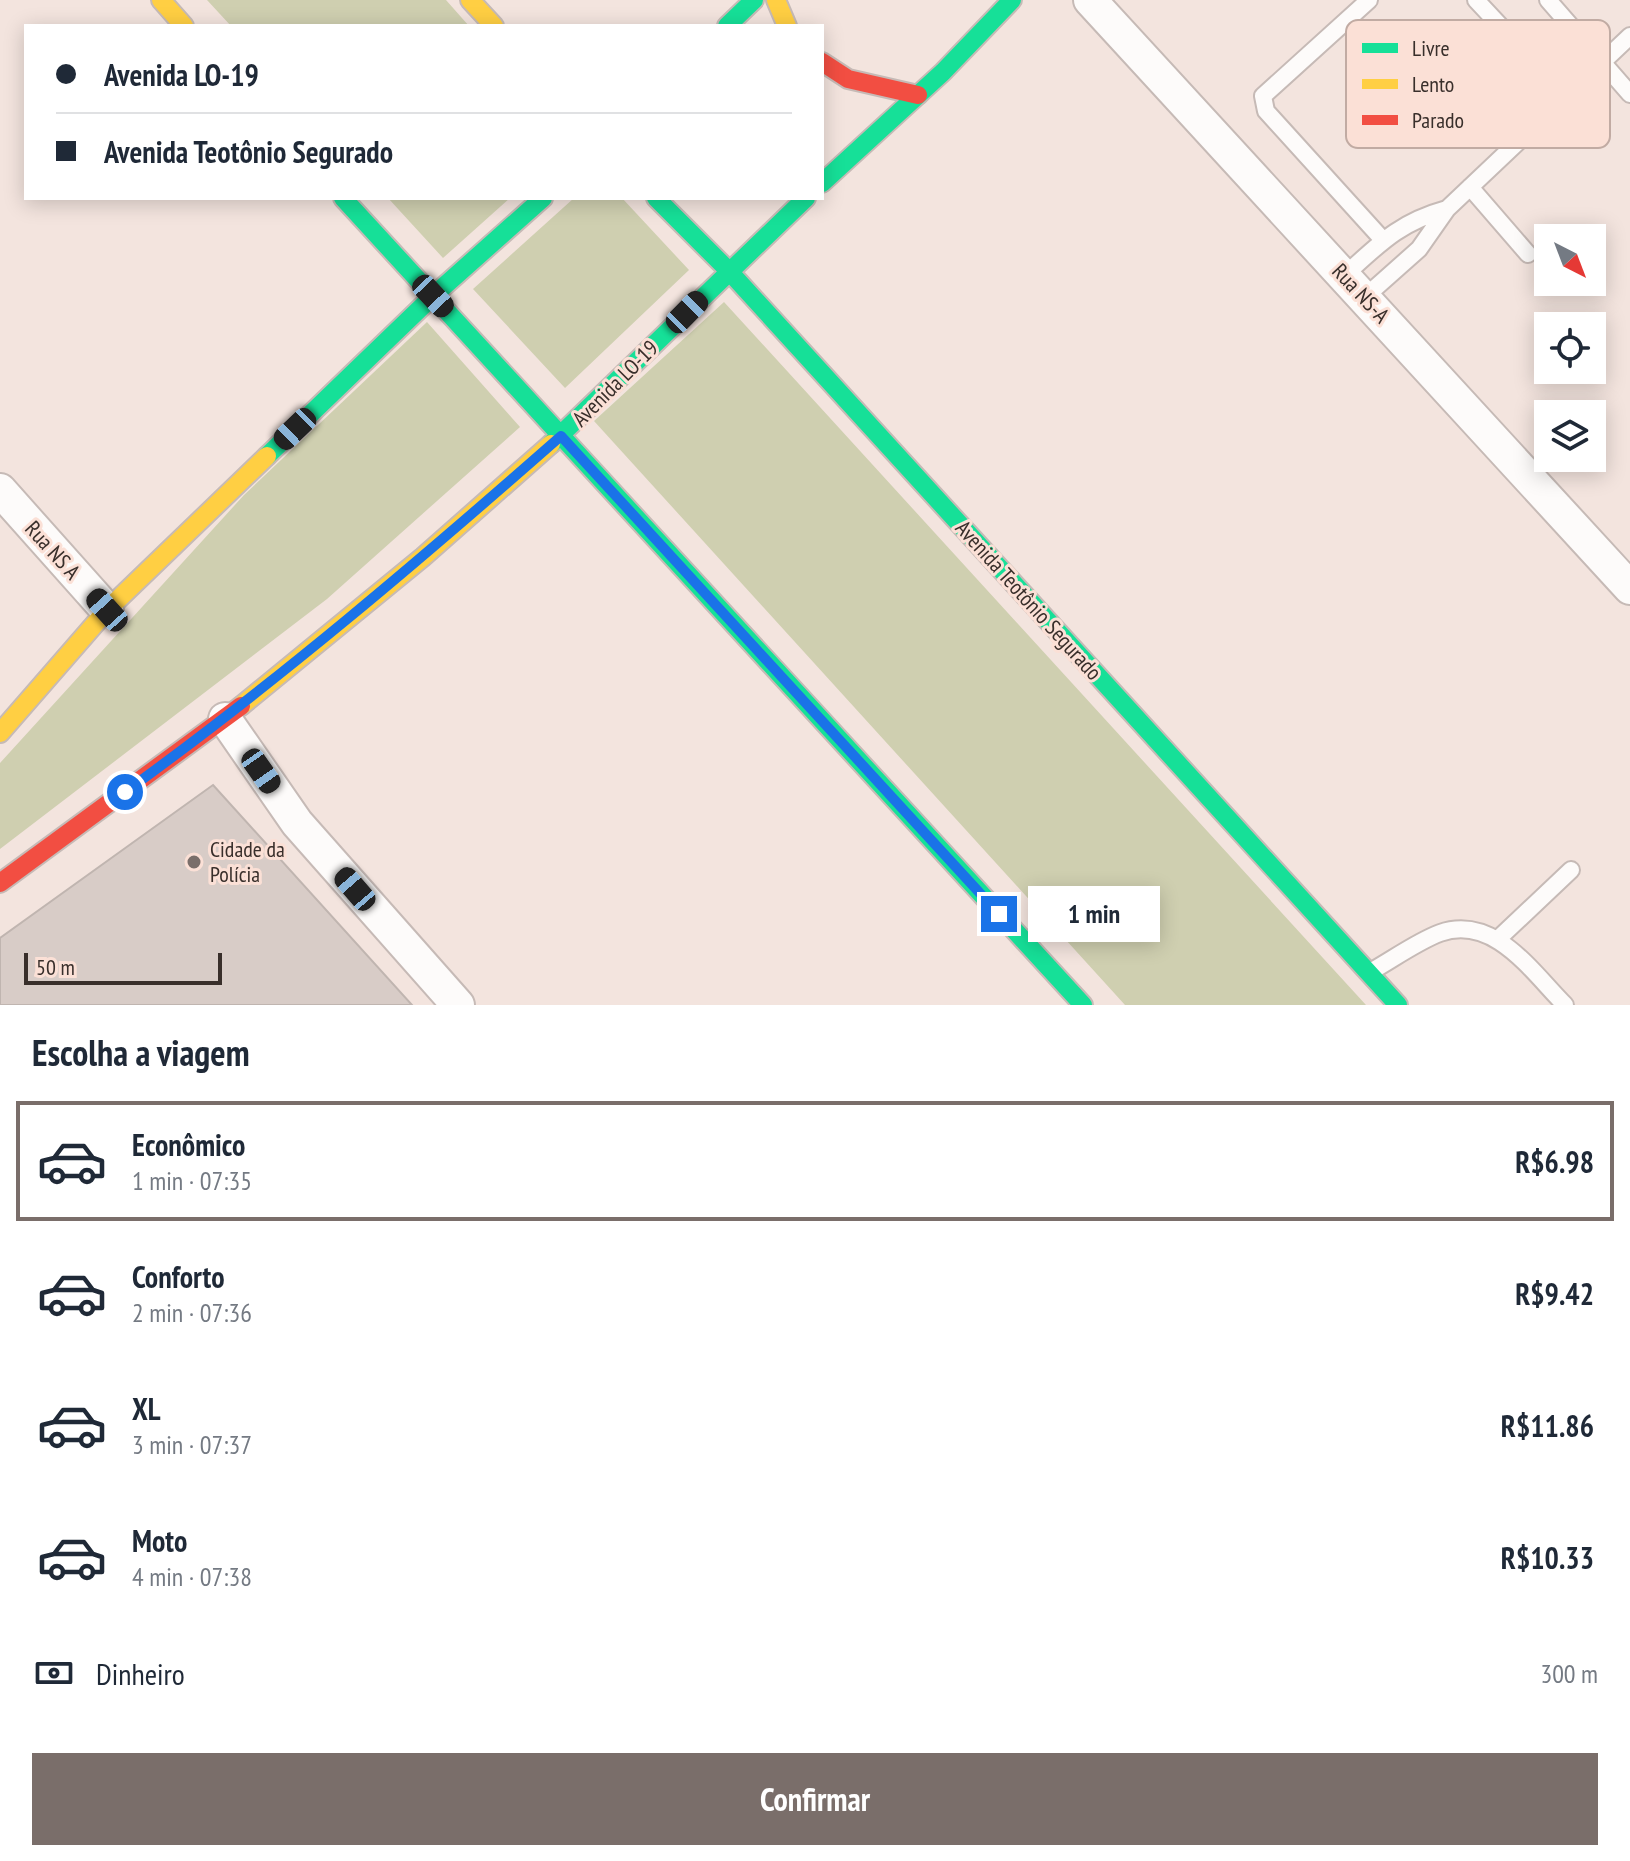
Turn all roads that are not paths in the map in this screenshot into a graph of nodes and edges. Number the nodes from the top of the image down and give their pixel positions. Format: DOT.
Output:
graph roads {
  1 [pos="161,0"];
  2 [pos="470,0"];
  3 [pos="754,0"];
  4 [pos="776,0"];
  5 [pos="1012,0"];
  6 [pos="1090,0"];
  7 [pos="1369,0"];
  8 [pos="1476,0"];
  9 [pos="1548,0"];
  10 [pos="1347,20"];
  11 [pos="1495,20"];
  12 [pos="1565,20"];
  13 [pos="1346,21"];
  14 [pos="182,24"];
  15 [pos="492,24"];
  16 [pos="729,24"];
  17 [pos="786,24"];
  18 [pos="1630,36"];
  19 [pos="1610,55"];
  20 [pos="824,63"];
  21 [pos="1610,72"];
  22 [pos="1630,94"];
  23 [pos="918,95"];
  24 [pos="1511,148"];
  25 [pos="824,181"];
  26 [pos="1470,187"];
  27 [pos="345,200"];
  28 [pos="541,200"];
  29 [pos="658,200"];
  30 [pos="804,200"];
  31 [pos="1447,209"];
  32 [pos="1383,240"];
  33 [pos="1528,254"];
  34 [pos="728,270"];
  35 [pos="1355,286"];
  36 [pos="433,296"];
  37 [pos="561,436"];
  38 [pos="0,490"];
  39 [pos="1630,588"];
  40 [pos="107,610"];
  41 [pos="225,719"];
  42 [pos="0,733"];
  43 [pos="1571,870"];
  44 [pos="0,883"];
  45 [pos="1499,938"];
  46 [pos="1369,973"];
  47 [pos="458,1005"];
  48 [pos="1083,1005"];
  49 [pos="1398,1005"];
  50 [pos="1565,1005"];
  1 -- 14 [label="main road"];
  2 -- 15 [label="main road"];
  3 -- 16 [label="main road"];
  4 -- 17 [label="main road"];
  5 -- 23 [label="main road"];
  6 -- 35 [label="street, Rua NS-A"];
  7 -- 10 [label="lane"];
  8 -- 11 [label="lane"];
  9 -- 12 [label="lane"];
  13 -- 32 [label="lane"];
  18 -- 19 [label="lane"];
  20 -- 23 [label="main road"];
  21 -- 22 [label="lane"];
  23 -- 25 [label="main road"];
  24 -- 26 [label="lane"];
  26 -- 31 [label="lane"];
  26 -- 33 [label="lane"];
  27 -- 36 [label="main road"];
  28 -- 36 [label="main road"];
  29 -- 34 [label="main road, Avenida Teotônio Segurado"];
  30 -- 34 [label="main road, Avenida LO-19"];
  31 -- 32 [label="lane"];
  31 -- 35 [label="lane"];
  32 -- 35 [label="lane"];
  34 -- 37 [label="main road, Avenida LO-19"];
  34 -- 46 [label="main road, Avenida Teotônio Segurado"];
  35 -- 39 [label="street, Rua NS-A"];
  36 -- 37 [label="main road"];
  36 -- 40 [label="main road"];
  37 -- 41 [label="main road, Avenida LO-19"];
  37 -- 48 [label="main road"];
  38 -- 40 [label="street, Rua NS A"];
  40 -- 42 [label="main road"];
  41 -- 44 [label="main road, Avenida LO-19"];
  41 -- 47 [label="street"];
  43 -- 45 [label="lane"];
  45 -- 46 [label="lane"];
  45 -- 50 [label="lane"];
  46 -- 49 [label="main road, Avenida Teotônio Segurado"];
}
